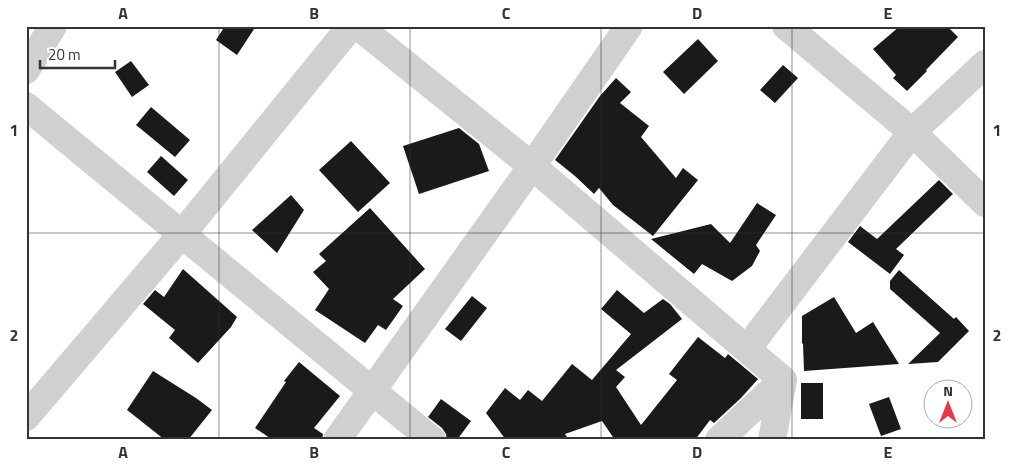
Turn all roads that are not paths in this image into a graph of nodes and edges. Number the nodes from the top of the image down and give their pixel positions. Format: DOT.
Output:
graph roads {
  1 [pos="53,26"];
  2 [pos="351,26"];
  3 [pos="358,26"];
  4 [pos="629,26"];
  5 [pos="786,26"];
  6 [pos="985,64"];
  7 [pos="26,70"];
  8 [pos="26,106"];
  9 [pos="912,132"];
  10 [pos="532,166"];
  11 [pos="985,203"];
  12 [pos="182,234"];
  13 [pos="747,350"];
  14 [pos="783,380"];
  15 [pos="371,391"];
  16 [pos="26,416"];
  17 [pos="337,440"];
  18 [pos="432,440"];
  19 [pos="719,440"];
  20 [pos="772,440"];
  1 -- 7 [label="street"];
  2 -- 12 [label="street"];
  3 -- 10 [label="street"];
  4 -- 10 [label="street"];
  5 -- 9 [label="street"];
  6 -- 9 [label="street"];
  8 -- 12 [label="street"];
  9 -- 11 [label="street"];
  9 -- 13 [label="street"];
  10 -- 13 [label="street"];
  10 -- 15 [label="street"];
  12 -- 15 [label="street"];
  12 -- 16 [label="street"];
  13 -- 14 [label="street"];
  14 -- 19 [label="street"];
  14 -- 20 [label="street"];
  15 -- 17 [label="street"];
  15 -- 18 [label="street"];
}
